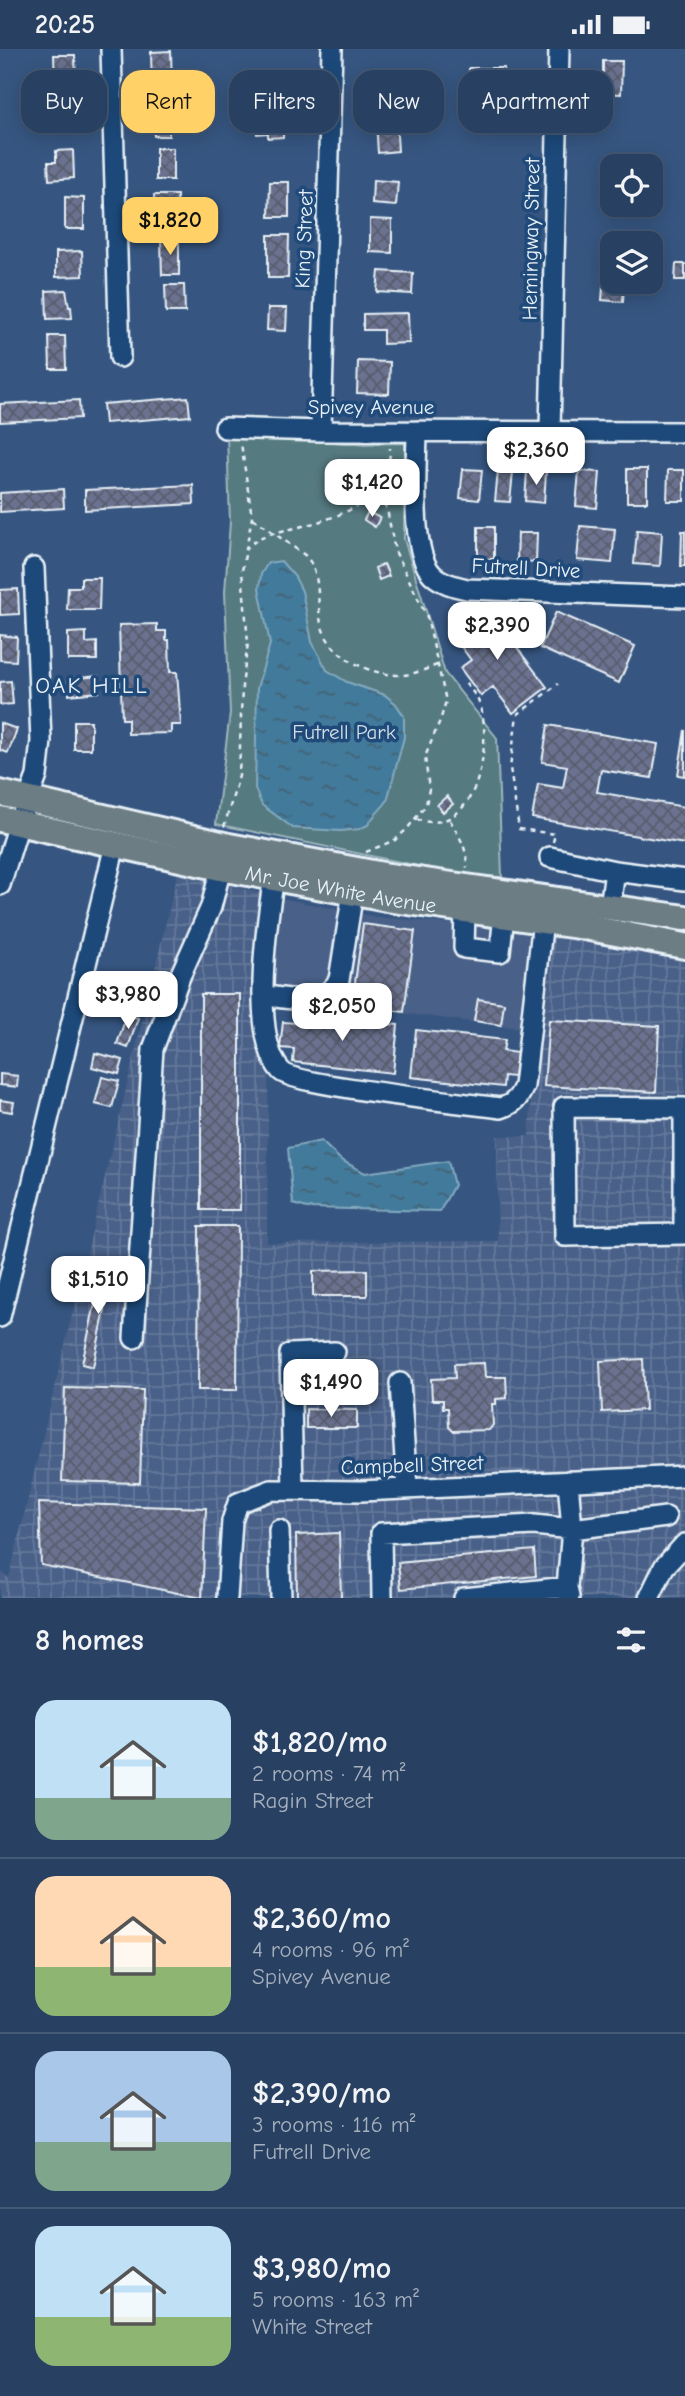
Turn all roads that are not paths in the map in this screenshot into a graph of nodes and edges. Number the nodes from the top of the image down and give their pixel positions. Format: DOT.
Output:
graph roads {
  1 [pos="111,49"];
  2 [pos="332,49"];
  3 [pos="559,49"];
  4 [pos="120,357"];
  5 [pos="232,428"];
  6 [pos="550,430"];
  7 [pos="321,431"];
  8 [pos="417,431"];
  9 [pos="685,432"];
  10 [pos="34,568"];
  11 [pos="685,597"];
  12 [pos="0,793"];
  13 [pos="29,799"];
  14 [pos="9,821"];
  15 [pos="114,845"];
  16 [pos="220,856"];
  17 [pos="550,857"];
  18 [pos="615,871"];
  19 [pos="274,877"];
  20 [pos="685,880"];
  21 [pos="355,881"];
  22 [pos="0,885"];
  23 [pos="465,898"];
  24 [pos="610,907"];
  25 [pos="504,915"];
  26 [pos="685,918"];
  27 [pos="543,921"];
  28 [pos="685,946"];
  29 [pos="265,996"];
  30 [pos="684,1108"];
  31 [pos="0,1317"];
  32 [pos="134,1338"];
  33 [pos="335,1352"];
  34 [pos="400,1383"];
  35 [pos="685,1476"];
  36 [pos="568,1481"];
  37 [pos="407,1488"];
  38 [pos="293,1490"];
  39 [pos="666,1517"];
  40 [pos="572,1529"];
  41 [pos="279,1530"];
  42 [pos="685,1544"];
  43 [pos="568,1593"];
  44 [pos="227,1598"];
  45 [pos="281,1598"];
  46 [pos="382,1598"];
  47 [pos="464,1598"];
  48 [pos="649,1598"];
  1 -- 4 [label="street"];
  2 -- 7 [label="street, King Street"];
  3 -- 6 [label="street, Hemingway Street"];
  5 -- 7 [label="street, Spivey Avenue"];
  6 -- 8 [label="street, Spivey Avenue"];
  6 -- 9 [label="street, Spivey Avenue"];
  7 -- 8 [label="street, Spivey Avenue"];
  8 -- 11 [label="street, Futrell Drive"];
  10 -- 13 [label="street"];
  12 -- 13 [label="main road, Mr. Joe White Avenue"];
  13 -- 14 [label="street"];
  13 -- 16 [label="main road, Mr. Joe White Avenue"];
  14 -- 15 [label="main road, Mr. Joe White Avenue"];
  14 -- 22 [label="street"];
  15 -- 16 [label="main road, Mr. Joe White Avenue"];
  15 -- 31 [label="street"];
  16 -- 19 [label="main road, Mr. Joe White Avenue"];
  16 -- 21 [label="main road, Mr. Joe White Avenue"];
  16 -- 32 [label="street"];
  17 -- 18 [label="street"];
  18 -- 20 [label="street"];
  18 -- 24 [label="street"];
  19 -- 21 [label="main road, Mr. Joe White Avenue"];
  19 -- 29 [label="street"];
  21 -- 23 [label="main road, Mr. Joe White Avenue"];
  21 -- 29 [label="street"];
  23 -- 24 [label="main road, Mr. Joe White Avenue"];
  23 -- 25 [label="main road, Mr. Joe White Avenue"];
  23 -- 25 [label="street"];
  24 -- 26 [label="main road, Mr. Joe White Avenue"];
  25 -- 27 [label="main road, Mr. Joe White Avenue"];
  27 -- 28 [label="main road, Mr. Joe White Avenue"];
  27 -- 29 [label="street"];
  30 -- 30 [label="street"];
  33 -- 38 [label="street"];
  34 -- 37 [label="street"];
  35 -- 36 [label="street, Campbell Street"];
  36 -- 37 [label="street, Campbell Street"];
  36 -- 40 [label="street"];
  37 -- 38 [label="street, Campbell Street"];
  38 -- 44 [label="street, Campbell Street"];
  39 -- 40 [label="street"];
  40 -- 43 [label="street"];
  40 -- 46 [label="street"];
  41 -- 45 [label="street"];
  42 -- 48 [label="street"];
  43 -- 47 [label="street"];
}
